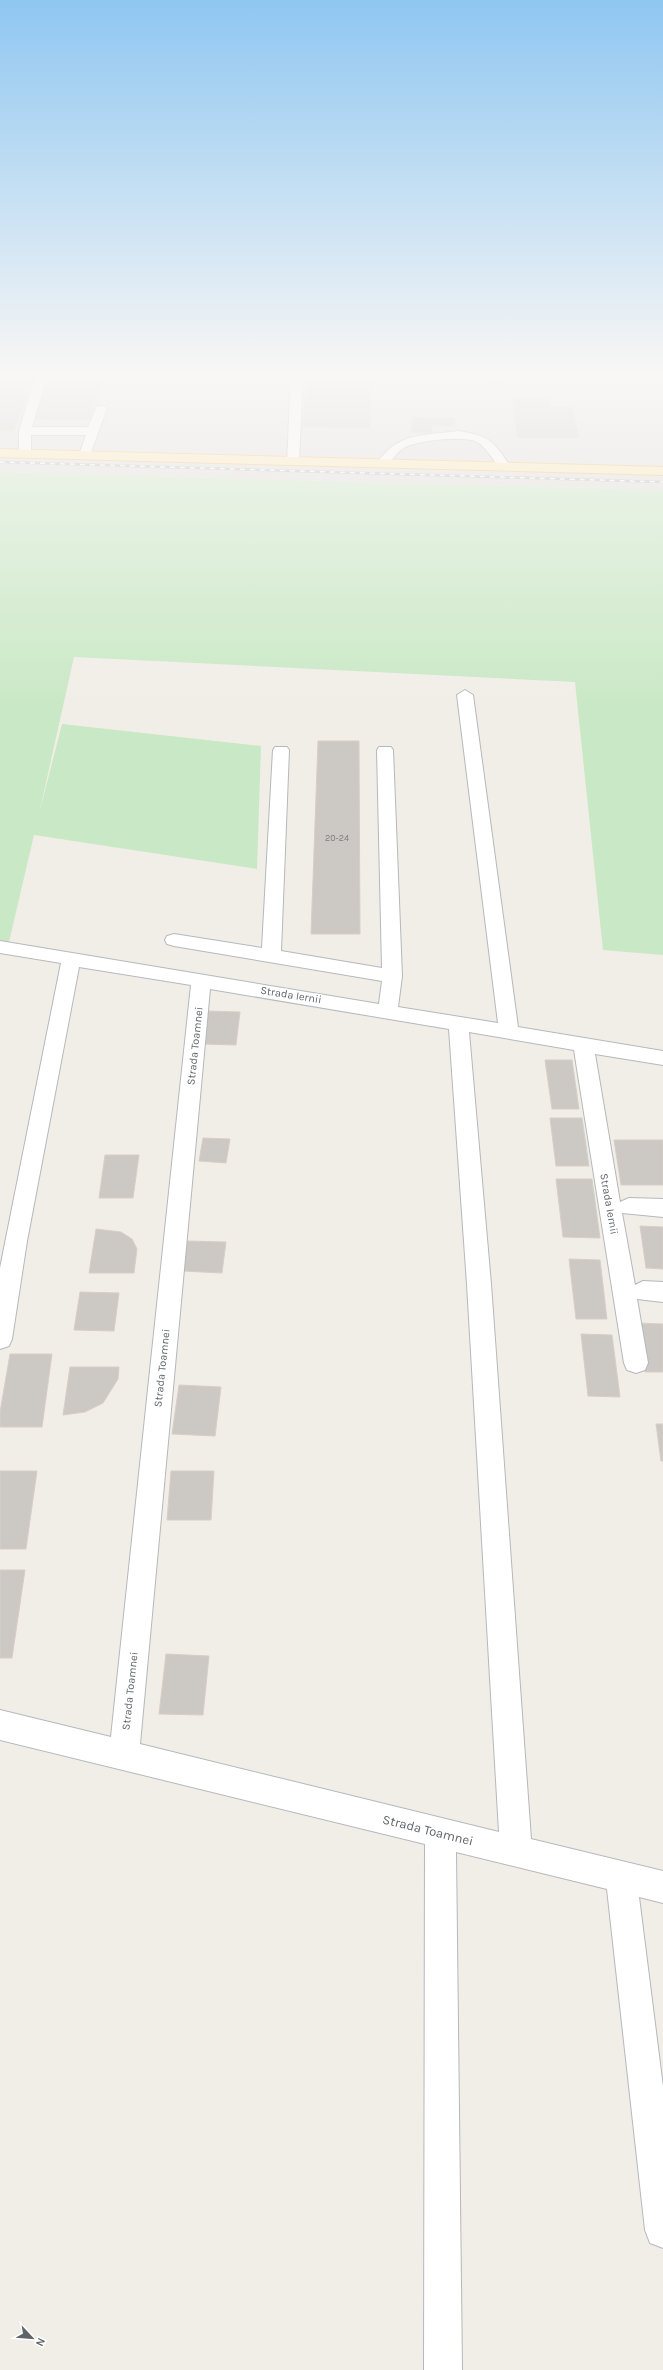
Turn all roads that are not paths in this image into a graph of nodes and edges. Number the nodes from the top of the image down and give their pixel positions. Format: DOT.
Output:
graph roads {
  1 [pos="465,695"];
  2 [pos="281,750"];
  3 [pos="384,750"];
  4 [pos="174,940"];
  5 [pos="0,947"];
  6 [pos="271,956"];
  7 [pos="71,959"];
  8 [pos="392,976"];
  9 [pos="201,981"];
  10 [pos="388,1011"];
  11 [pos="458,1024"];
  12 [pos="509,1032"];
  13 [pos="583,1045"];
  14 [pos="663,1058"];
  15 [pos="629,1207"];
  16 [pos="663,1208"];
  17 [pos="0,1339"];
  18 [pos="636,1363"];
  19 [pos="0,1725"];
  20 [pos="124,1756"];
  21 [pos="440,1833"];
  22 [pos="516,1852"];
  23 [pos="621,1877"];
  24 [pos="663,1887"];
  25 [pos="663,2230"];
  26 [pos="443,2370"];
  1 -- 12 [label="street"];
  2 -- 6 [label="street"];
  3 -- 8 [label="street"];
  4 -- 6 [label="street"];
  5 -- 7 [label="street, Strada Iernii"];
  6 -- 8 [label="street"];
  7 -- 9 [label="street, Strada Iernii"];
  7 -- 17 [label="street"];
  8 -- 10 [label="street"];
  9 -- 10 [label="street, Strada Iernii"];
  9 -- 20 [label="street, Strada Toamnei"];
  10 -- 11 [label="street, Strada Iernii"];
  11 -- 12 [label="street, Strada Iernii"];
  11 -- 22 [label="street"];
  12 -- 13 [label="street, Strada Iernii"];
  13 -- 14 [label="street, Strada Iernii"];
  13 -- 18 [label="street, Strada Iernii"];
  15 -- 16 [label="street"];
  19 -- 20 [label="street, Strada Toamnei"];
  20 -- 21 [label="street, Strada Toamnei"];
  21 -- 22 [label="street, Strada Toamnei"];
  21 -- 26 [label="street"];
  22 -- 23 [label="street, Strada Toamnei"];
  23 -- 24 [label="street, Strada Toamnei"];
  23 -- 25 [label="street"];
}
